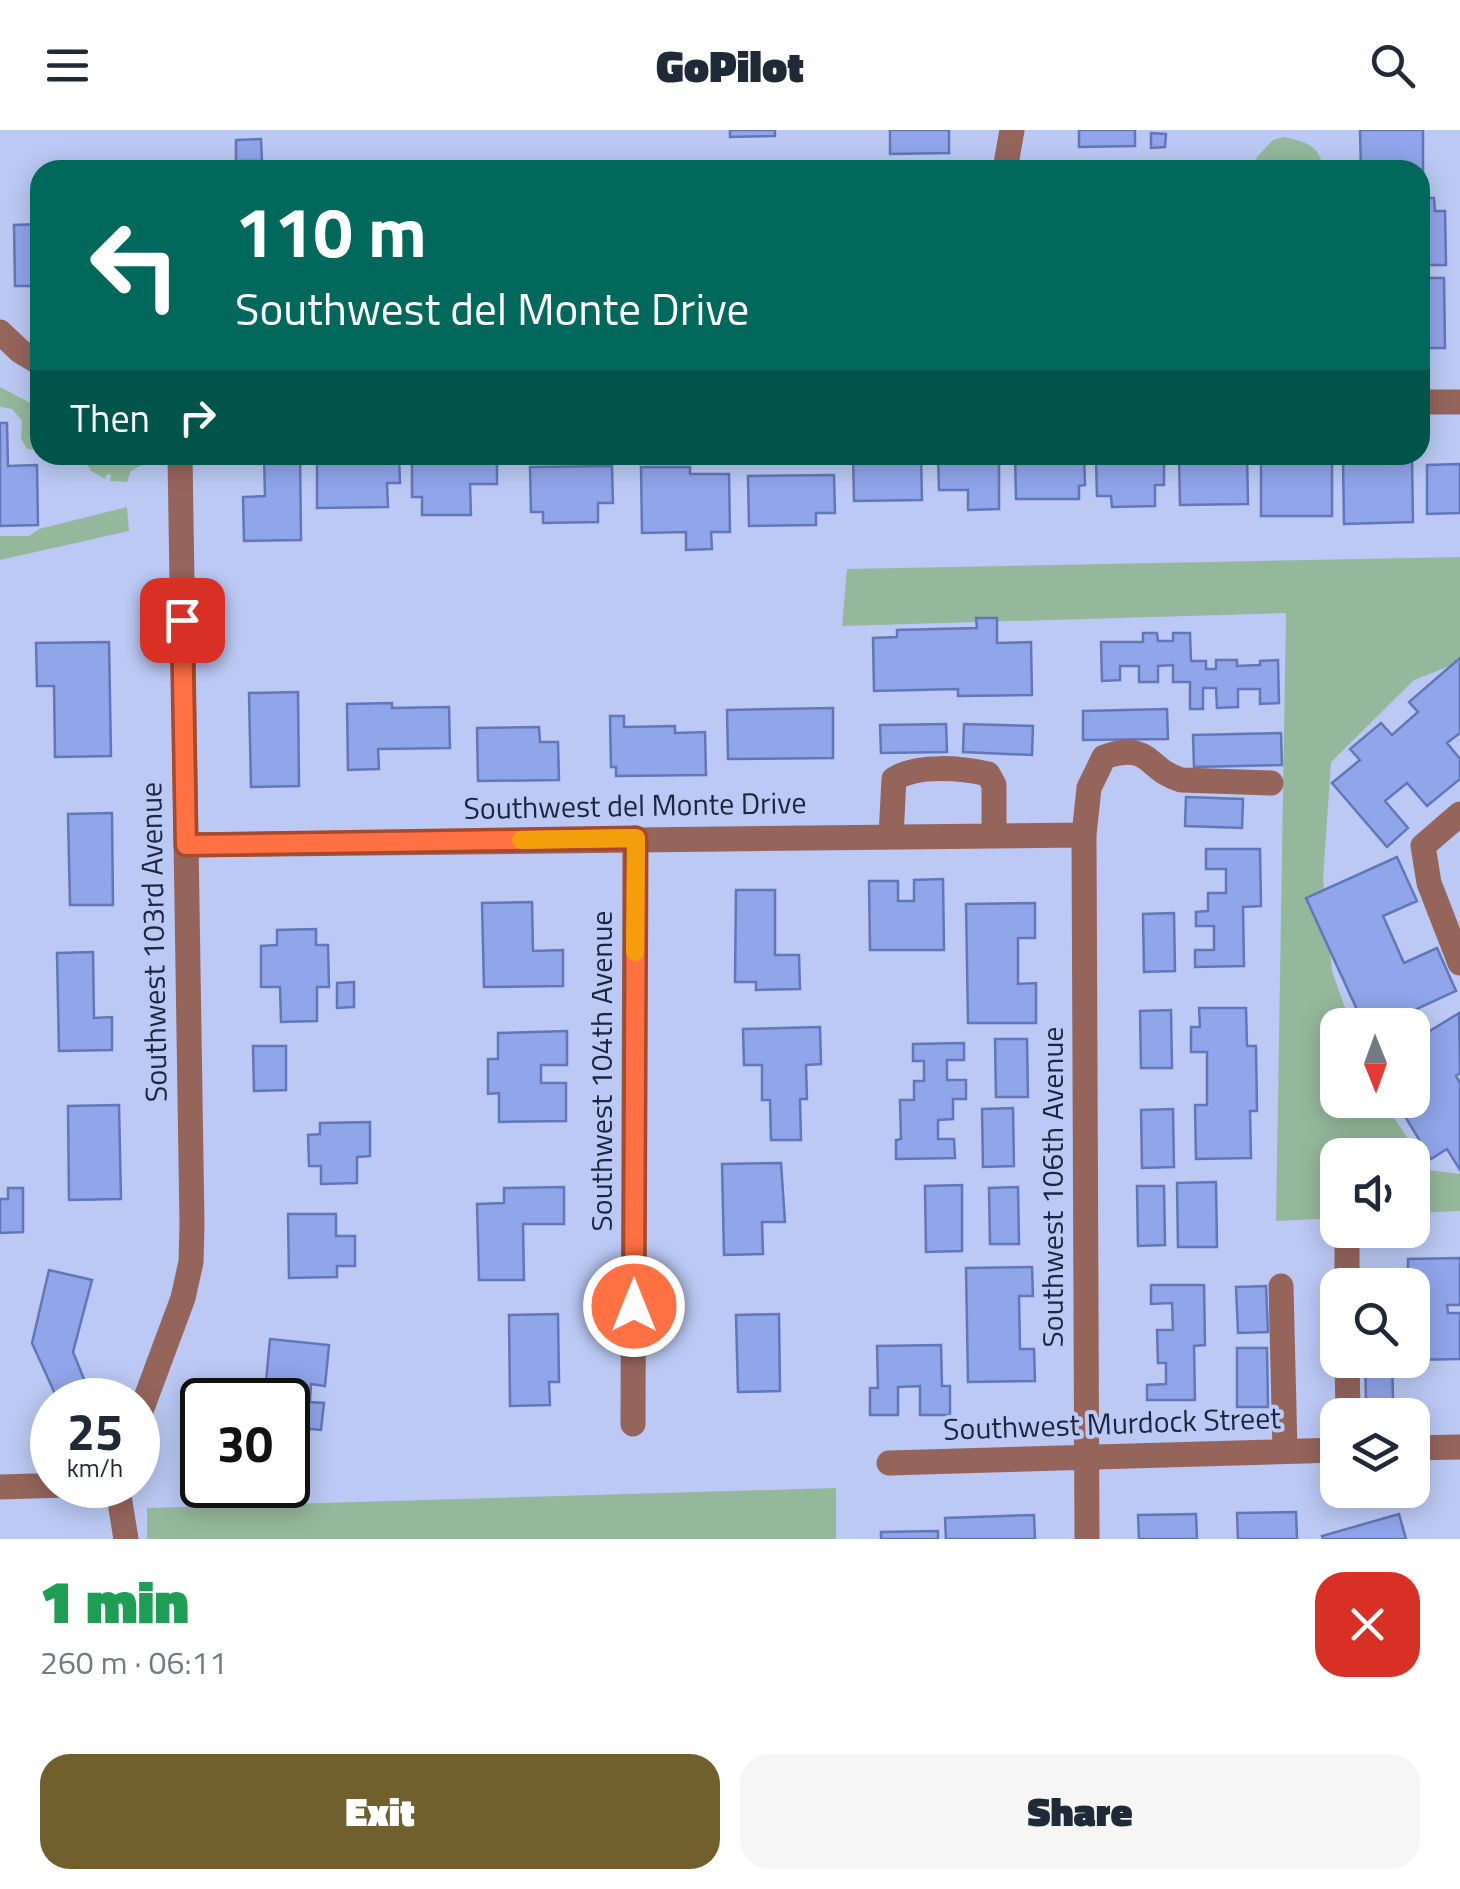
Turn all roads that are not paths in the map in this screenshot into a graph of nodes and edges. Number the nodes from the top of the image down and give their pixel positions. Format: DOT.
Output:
graph roads {
  1 [pos="1012,130"];
  2 [pos="1007,160"];
  3 [pos="0,332"];
  4 [pos="30,357"];
  5 [pos="1430,402"];
  6 [pos="1460,402"];
  7 [pos="180,465"];
  8 [pos="1270,782"];
  9 [pos="1460,814"];
  10 [pos="1084,834"];
  11 [pos="994,835"];
  12 [pos="891,836"];
  13 [pos="636,838"];
  14 [pos="186,845"];
  15 [pos="1460,963"];
  16 [pos="1281,1286"];
  17 [pos="151,1378"];
  18 [pos="633,1424"];
  19 [pos="1460,1447"];
  20 [pos="1430,1448"];
  21 [pos="1320,1450"];
  22 [pos="1285,1451"];
  23 [pos="1086,1457"];
  24 [pos="888,1464"];
  25 [pos="30,1486"];
  26 [pos="0,1487"];
  27 [pos="122,1508"];
  28 [pos="126,1539"];
  29 [pos="1087,1539"];
  1 -- 2 [label="street"];
  3 -- 4 [label="street"];
  5 -- 6 [label="street"];
  7 -- 14 [label="street, Southwest 103rd Avenue"];
  8 -- 10 [label="street, Southwest 106th Avenue"];
  9 -- 15 [label="street"];
  10 -- 11 [label="street, Southwest del Monte Drive"];
  10 -- 23 [label="street, Southwest 106th Avenue"];
  11 -- 12 [label="street, Southwest del Monte Drive"];
  11 -- 12 [label="street"];
  12 -- 13 [label="street, Southwest del Monte Drive"];
  13 -- 14 [label="street, Southwest del Monte Drive"];
  13 -- 18 [label="street, Southwest 104th Avenue"];
  14 -- 17 [label="street, Southwest 103rd Avenue"];
  16 -- 22 [label="street"];
  19 -- 20 [label="street"];
  21 -- 22 [label="street, Southwest Murdock Street"];
  22 -- 23 [label="street, Southwest Murdock Street"];
  23 -- 24 [label="street, Southwest Murdock Street"];
  23 -- 29 [label="street, Southwest 106th Avenue"];
  25 -- 26 [label="street"];
  27 -- 28 [label="street"];
}
